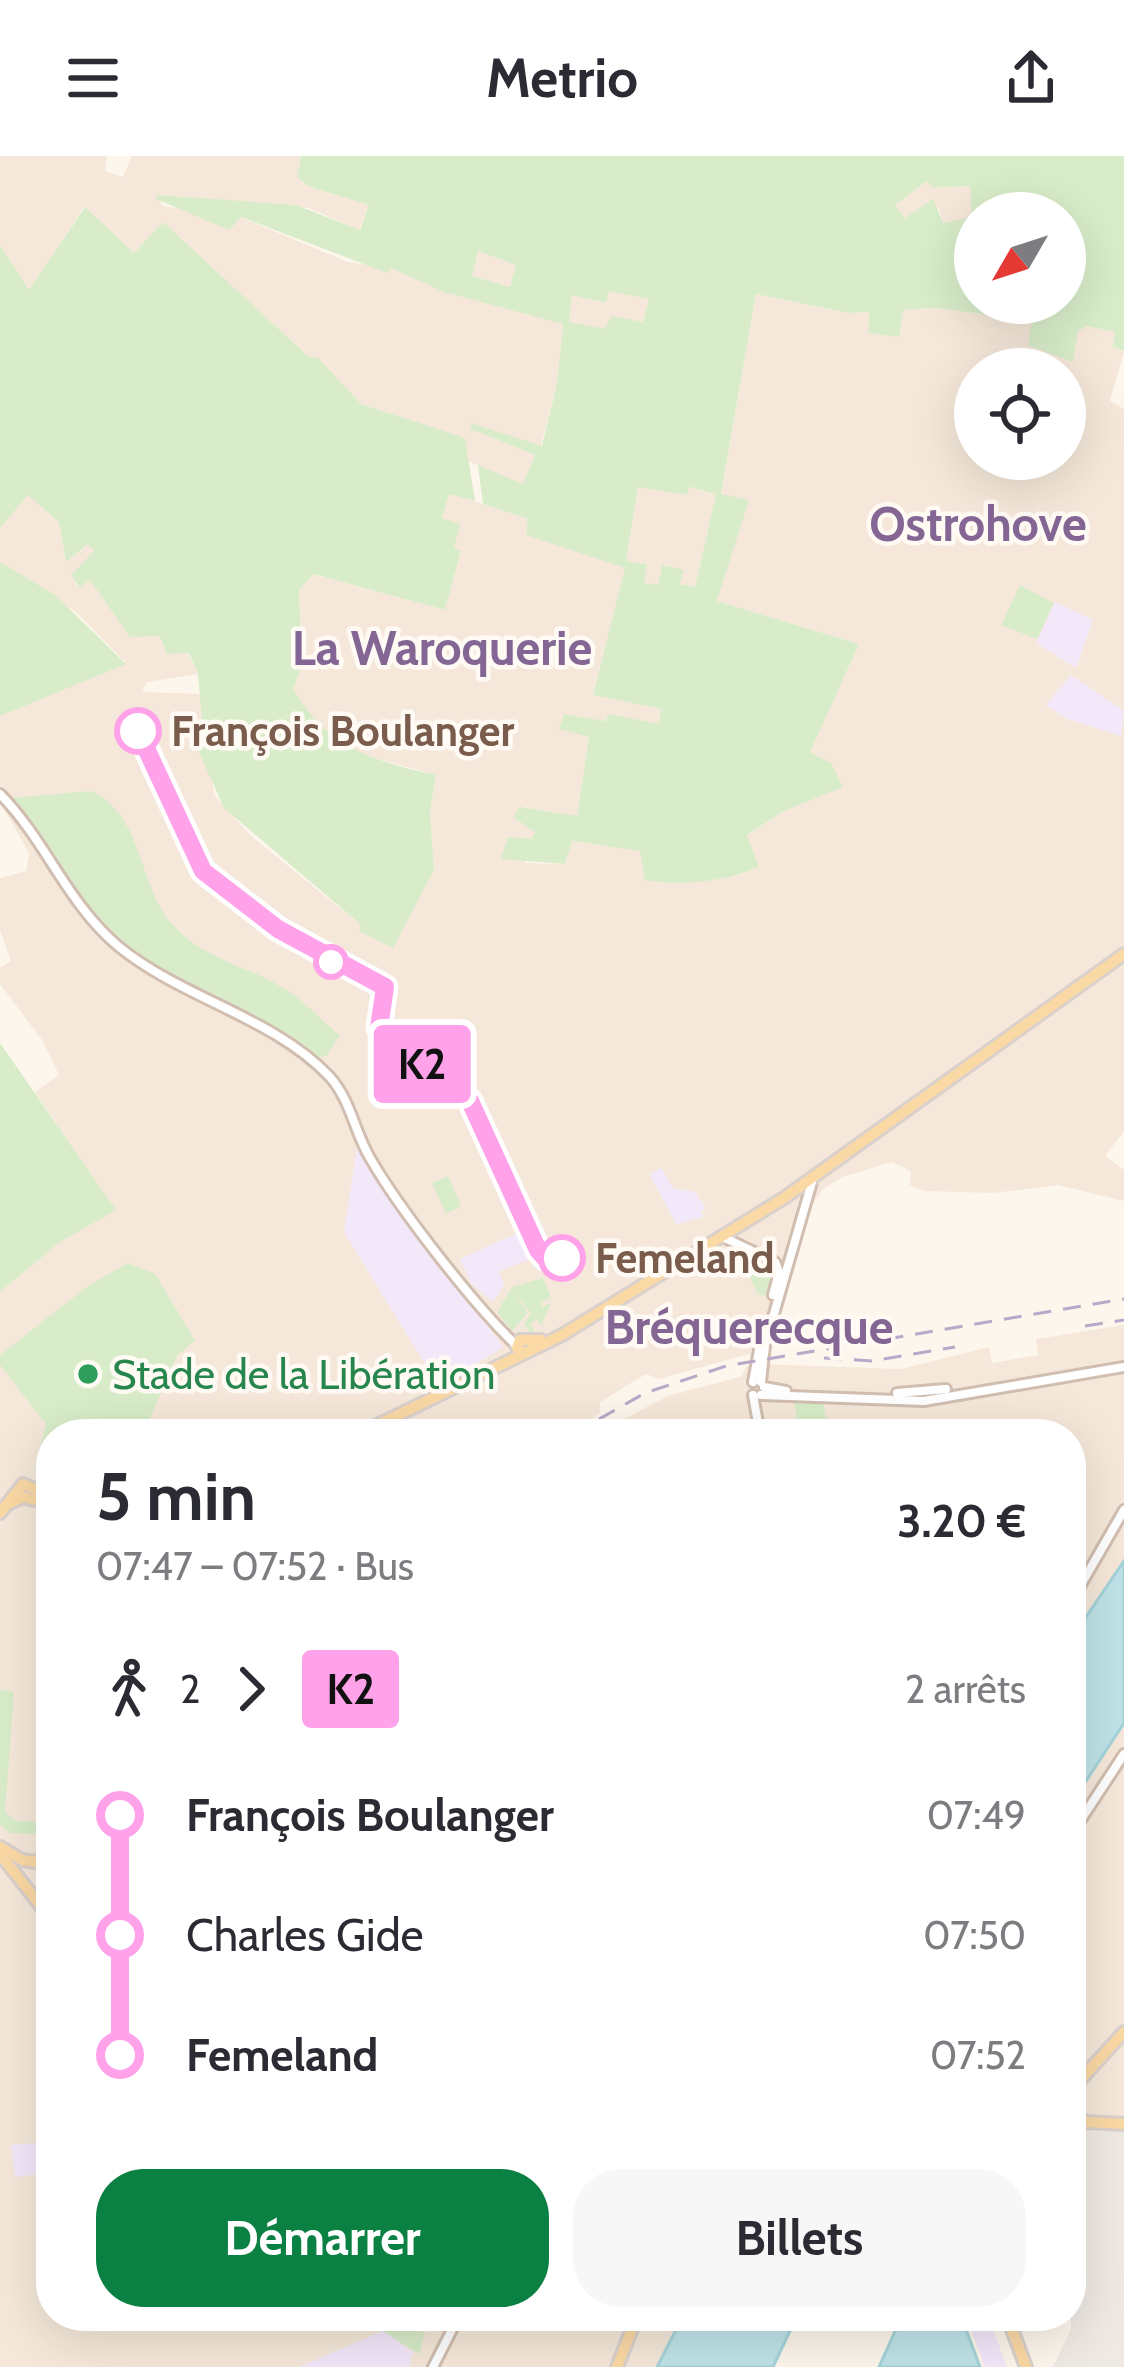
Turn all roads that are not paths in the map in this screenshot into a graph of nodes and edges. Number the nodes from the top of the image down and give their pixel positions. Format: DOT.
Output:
graph roads {
  1 [pos="0,794"];
  2 [pos="1124,954"];
  3 [pos="826,1170"];
  4 [pos="748,1220"];
  5 [pos="710,1242"];
  6 [pos="749,1248"];
  7 [pos="790,1248"];
  8 [pos="766,1256"];
  9 [pos="523,1346"];
  10 [pos="1124,1365"];
  11 [pos="759,1389"];
  12 [pos="388,1419"];
  13 [pos="761,1419"];
  14 [pos="36,1495"];
  15 [pos="1,1511"];
  16 [pos="1124,1513"];
  17 [pos="1086,1577"];
  18 [pos="1124,1754"];
  19 [pos="1086,1812"];
  20 [pos="0,1851"];
  21 [pos="28,1861"];
  22 [pos="36,1862"];
  23 [pos="13,1870"];
  24 [pos="36,1900"];
  25 [pos="1124,2029"];
  26 [pos="1086,2071"];
  27 [pos="1086,2120"];
  28 [pos="1124,2126"];
  29 [pos="451,2331"];
  30 [pos="631,2331"];
  31 [pos="1012,2331"];
  32 [pos="433,2367"];
  33 [pos="617,2367"];
  34 [pos="1025,2367"];
  1 -- 9 [label="street"];
  2 -- 3 [label="main road"];
  3 -- 4 [label="main road"];
  3 -- 7 [label="street"];
  4 -- 5 [label="main road"];
  4 -- 6 [label="street"];
  5 -- 6 [label="street"];
  5 -- 9 [label="main road"];
  6 -- 8 [label="street"];
  7 -- 8 [label="street"];
  7 -- 11 [label="street"];
  8 -- 11 [label="street"];
  9 -- 12 [label="main road"];
  10 -- 11 [label="street"];
  11 -- 13 [label="street"];
  14 -- 15 [label="main road"];
  16 -- 17 [label="street"];
  18 -- 19 [label="street"];
  20 -- 21 [label="main road"];
  20 -- 23 [label="main road"];
  21 -- 22 [label="main road"];
  21 -- 23 [label="main road"];
  23 -- 24 [label="main road"];
  25 -- 26 [label="main road"];
  27 -- 28 [label="main road"];
  29 -- 32 [label="street"];
  30 -- 33 [label="main road"];
  31 -- 34 [label="main road"];
}
